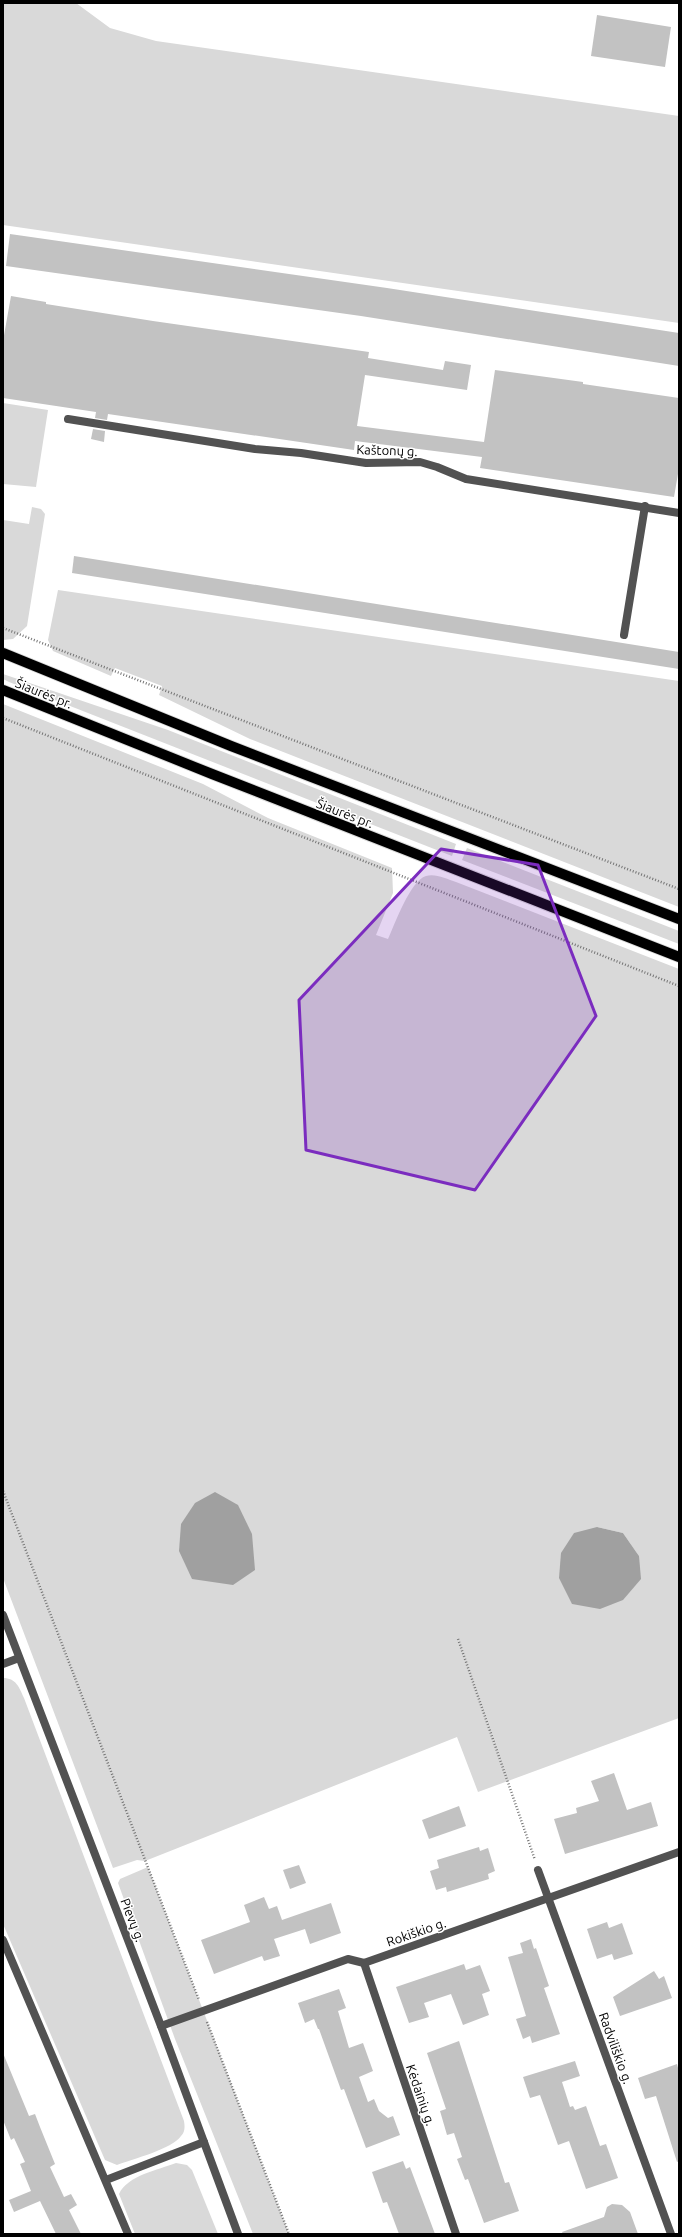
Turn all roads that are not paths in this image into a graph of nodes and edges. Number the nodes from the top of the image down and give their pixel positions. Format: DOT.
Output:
graph roads {
  1 [pos="68,419"];
  2 [pos="646,506"];
  3 [pos="679,513"];
  4 [pos="624,634"];
  5 [pos="3,653"];
  6 [pos="3,690"];
  7 [pos="679,919"];
  8 [pos="679,957"];
  9 [pos="3,1615"];
  10 [pos="20,1658"];
  11 [pos="3,1664"];
  12 [pos="679,1852"];
  13 [pos="538,1870"];
  14 [pos="549,1899"];
  15 [pos="3,1940"];
  16 [pos="364,1963"];
  17 [pos="161,2026"];
  18 [pos="204,2142"];
  19 [pos="106,2180"];
  20 [pos="128,2234"];
  21 [pos="238,2234"];
  22 [pos="456,2234"];
  23 [pos="671,2234"];
  1 -- 2 [label="street, Kaštonų g."];
  2 -- 3 [label="street, Kaštonų g."];
  2 -- 4 [label="street"];
  5 -- 7 [label="main road, Šiaurės pr."];
  6 -- 8 [label="main road, Šiaurės pr."];
  9 -- 10 [label="street, Pievų g."];
  10 -- 11 [label="street"];
  10 -- 17 [label="street, Pievų g."];
  12 -- 14 [label="street, Rokiškio g."];
  13 -- 14 [label="street, Radviliškio g."];
  14 -- 16 [label="street, Rokiškio g."];
  14 -- 23 [label="street, Radviliškio g."];
  15 -- 19 [label="street"];
  16 -- 17 [label="street, Rokiškio g."];
  16 -- 22 [label="street, Kėdainių g."];
  17 -- 18 [label="street, Pievų g."];
  18 -- 19 [label="street"];
  18 -- 21 [label="street, Pievų g."];
  19 -- 20 [label="street"];
}
